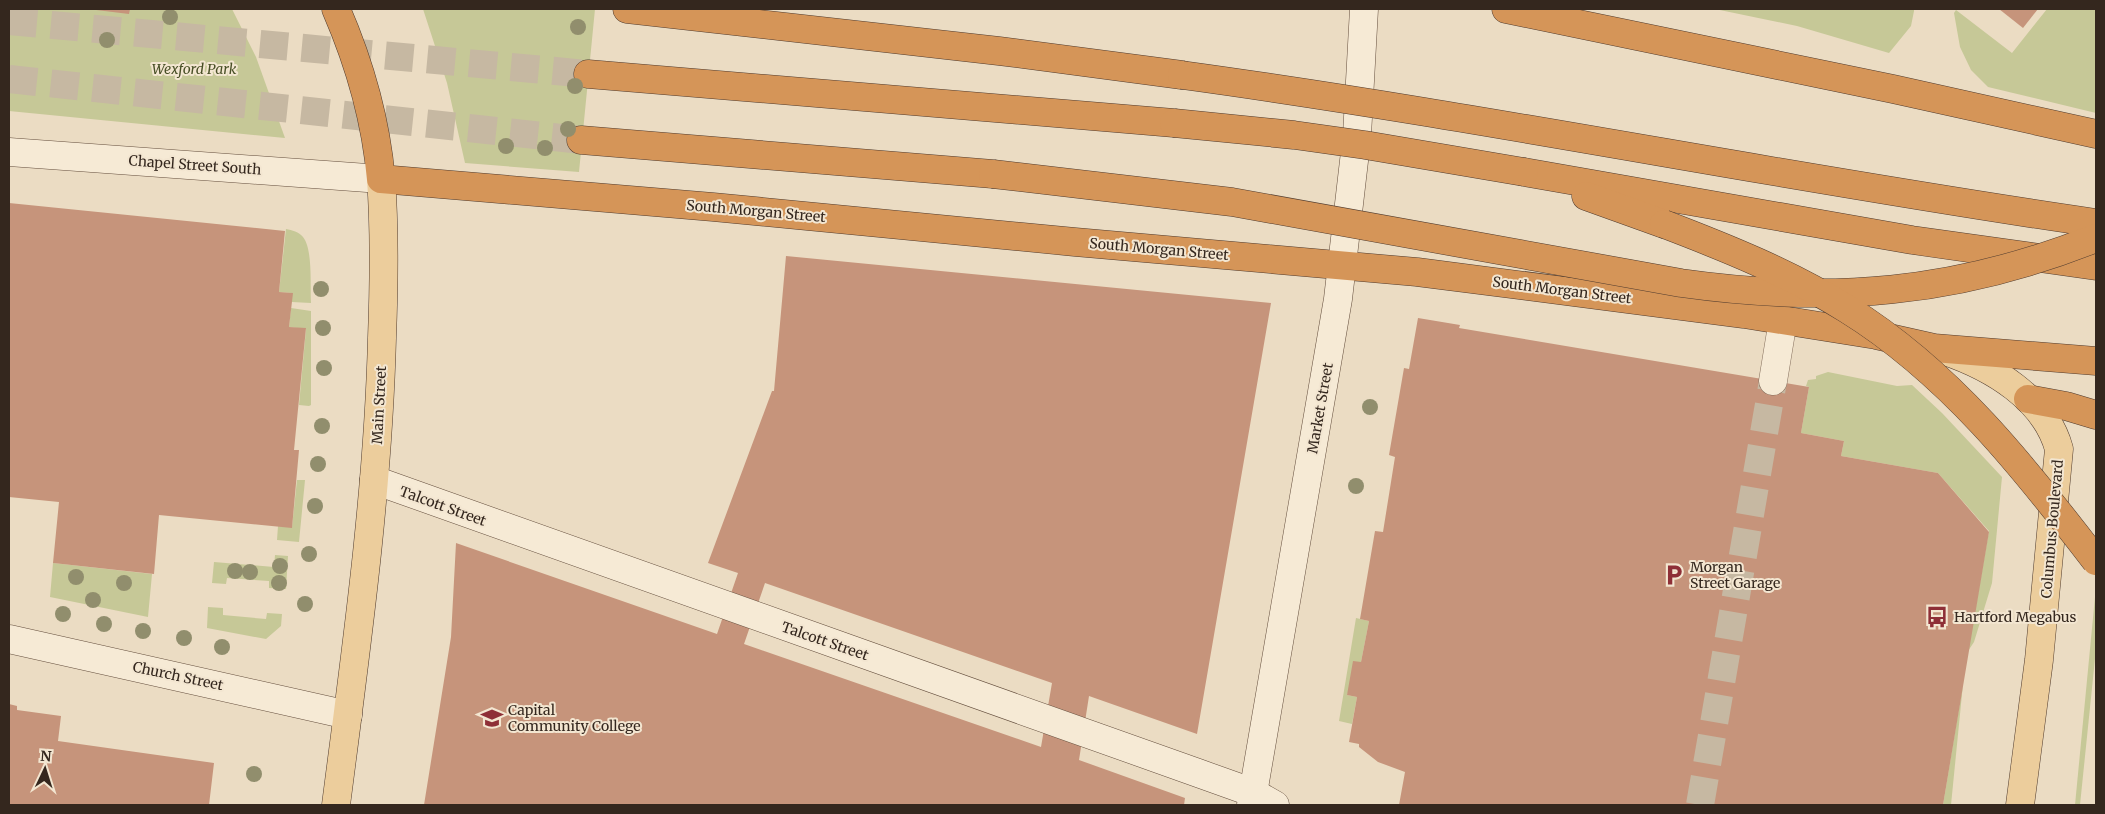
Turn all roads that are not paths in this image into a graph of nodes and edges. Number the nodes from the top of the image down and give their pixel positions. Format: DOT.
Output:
graph roads {
  1 [pos="336,9"];
  2 [pos="627,9"];
  3 [pos="1364,9"];
  4 [pos="1506,9"];
  5 [pos="588,74"];
  6 [pos="2096,134"];
  7 [pos="581,140"];
  8 [pos="9,152"];
  9 [pos="1524,172"];
  10 [pos="381,179"];
  11 [pos="2096,223"];
  12 [pos="2096,238"];
  13 [pos="1343,265"];
  14 [pos="2096,266"];
  15 [pos="1783,320"];
  16 [pos="1934,348"];
  17 [pos="2096,361"];
  18 [pos="1773,381"];
  19 [pos="2028,399"];
  20 [pos="2096,415"];
  21 [pos="374,480"];
  22 [pos="2096,561"];
  23 [pos="9,639"];
  24 [pos="348,715"];
  25 [pos="1260,801"];
  26 [pos="336,805"];
  27 [pos="2020,805"];
  1 -- 10 [label="highway, Main Street"];
  2 -- 11 [label="highway, bridge"];
  3 -- 13 [label="street, Market Street"];
  4 -- 6 [label="highway"];
  5 -- 9 [label="highway, bridge"];
  7 -- 12 [label="highway, bridge"];
  8 -- 10 [label="street, Chapel Street South"];
  9 -- 14 [label="highway, bridge"];
  9 -- 22 [label="highway, bridge"];
  10 -- 13 [label="highway, South Morgan Street"];
  10 -- 21 [label="main road, Main Street"];
  13 -- 15 [label="highway, South Morgan Street"];
  13 -- 25 [label="street, Market Street"];
  15 -- 16 [label="highway, South Morgan Street"];
  15 -- 18 [label="street"];
  16 -- 17 [label="highway, South Morgan Street"];
  16 -- 19 [label="main road, Columbus Boulevard"];
  19 -- 20 [label="highway"];
  19 -- 27 [label="main road, Columbus Boulevard"];
  21 -- 24 [label="main road, Main Street"];
  21 -- 25 [label="street, Talcott Street"];
  23 -- 24 [label="street, Church Street"];
  24 -- 26 [label="main road, Main Street"];
}
